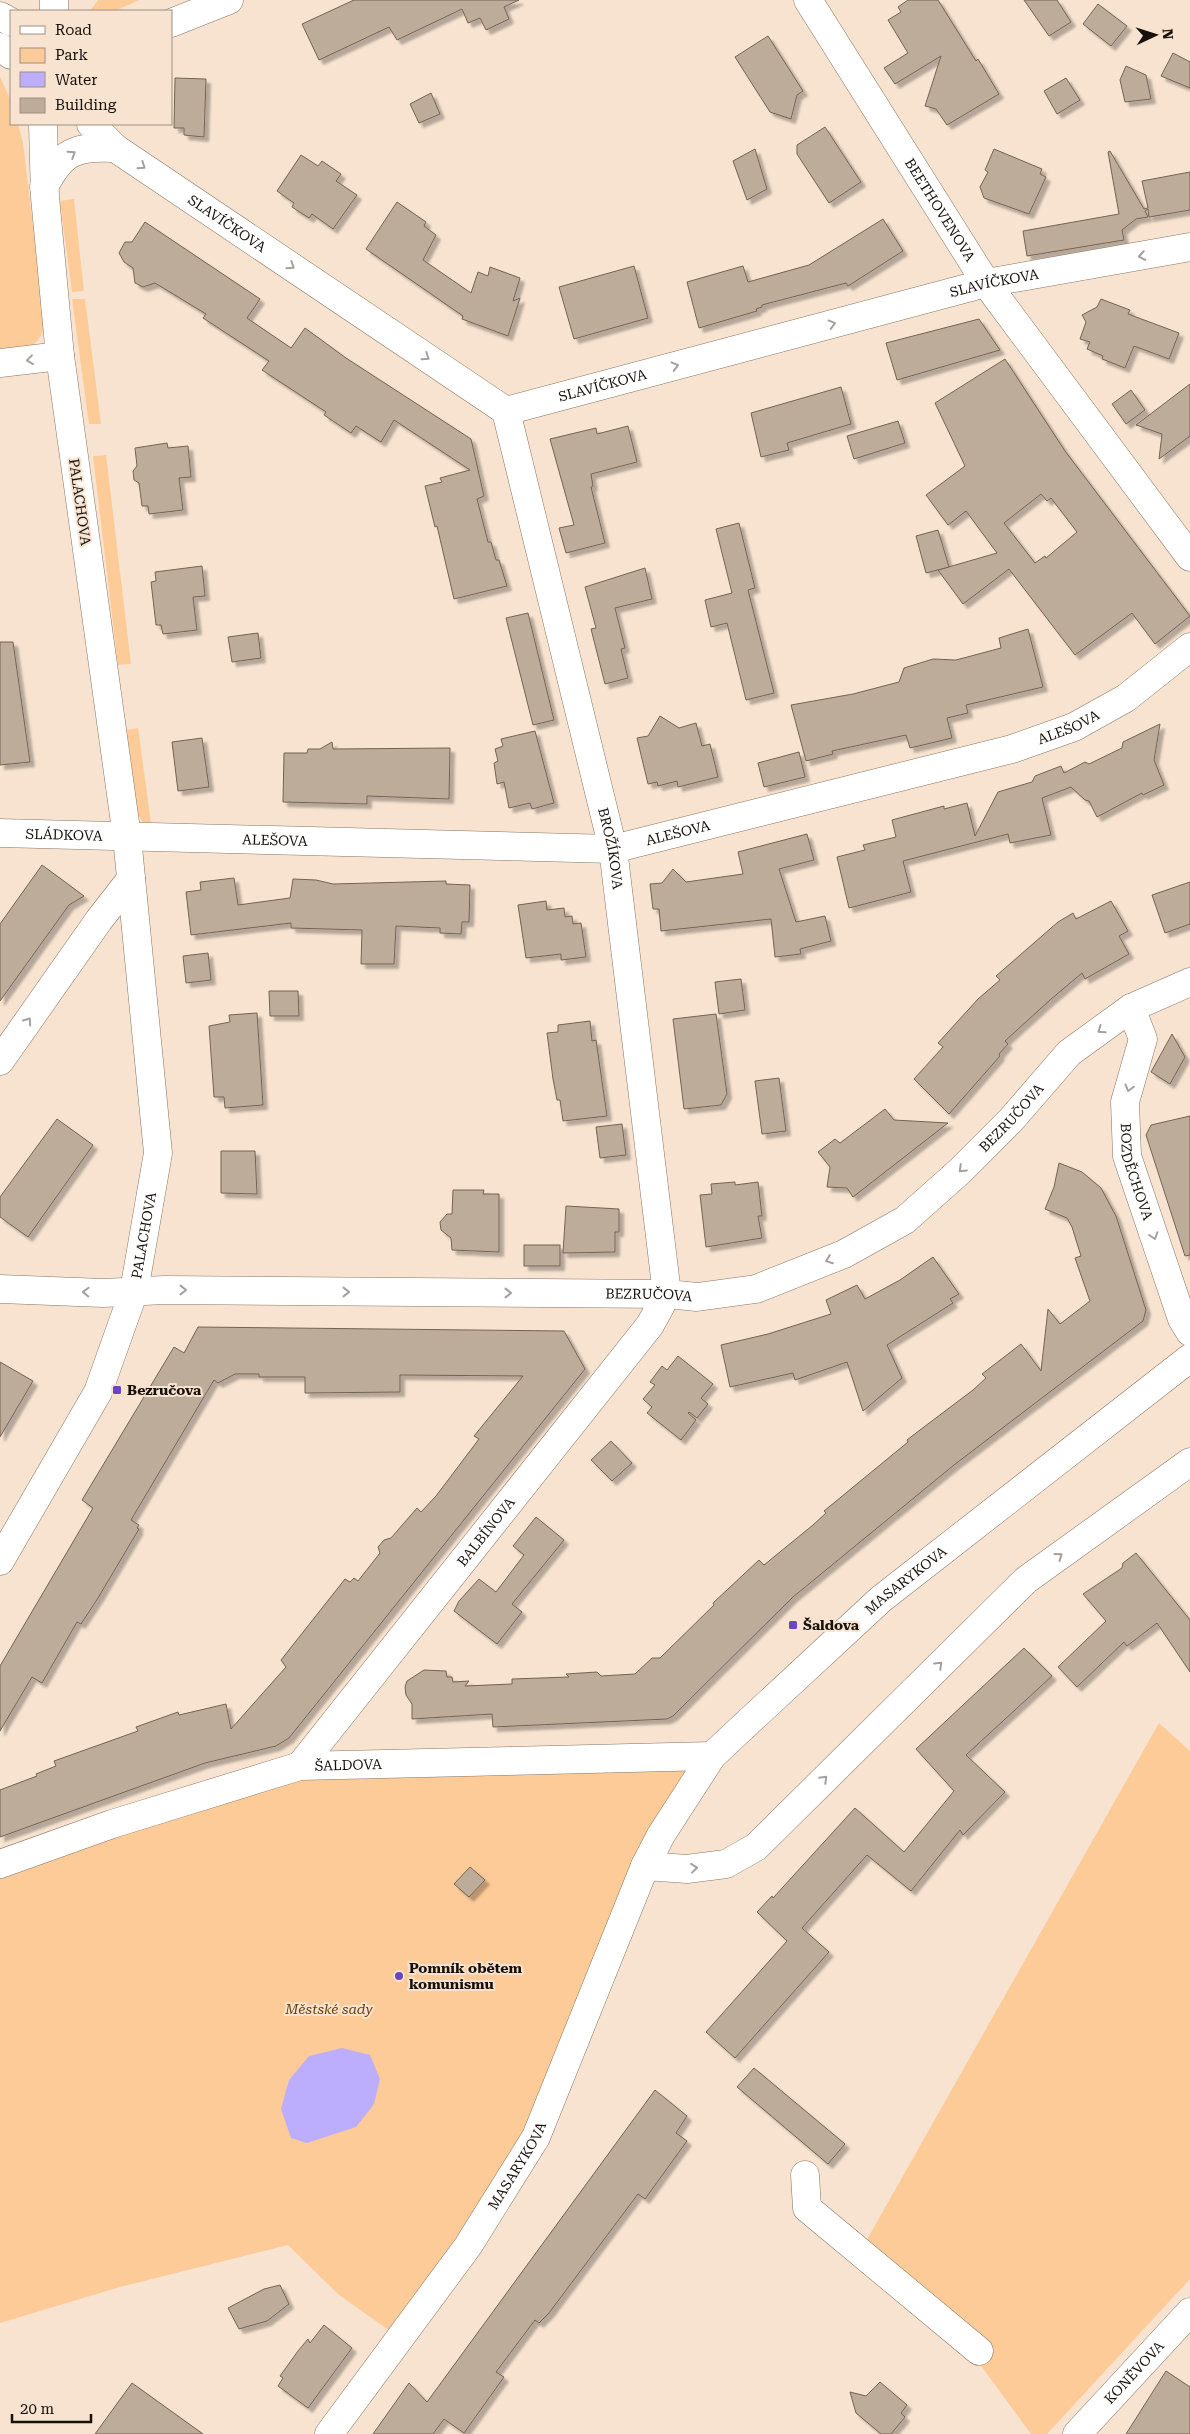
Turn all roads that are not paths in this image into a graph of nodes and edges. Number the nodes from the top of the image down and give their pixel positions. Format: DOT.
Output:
graph roads {
  1 [pos="229,0"];
  2 [pos="808,0"];
  3 [pos="172,23"];
  4 [pos="0,46"];
  5 [pos="10,54"];
  6 [pos="43,125"];
  7 [pos="92,125"];
  8 [pos="115,148"];
  9 [pos="44,188"];
  10 [pos="1190,247"];
  11 [pos="986,283"];
  12 [pos="60,356"];
  13 [pos="0,363"];
  14 [pos="506,411"];
  15 [pos="1190,557"];
  16 [pos="1190,647"];
  17 [pos="0,833"];
  18 [pos="127,837"];
  19 [pos="613,849"];
  20 [pos="131,879"];
  21 [pos="1190,982"];
  22 [pos="1132,1008"];
  23 [pos="0,1061"];
  24 [pos="0,1289"];
  25 [pos="134,1291"];
  26 [pos="667,1294"];
  27 [pos="1190,1332"];
  28 [pos="1190,1358"];
  29 [pos="1190,1462"];
  30 [pos="0,1561"];
  31 [pos="712,1756"];
  32 [pos="300,1766"];
  33 [pos="0,1864"];
  34 [pos="645,1866"];
  35 [pos="805,2175"];
  36 [pos="1190,2312"];
  37 [pos="979,2351"];
  38 [pos="329,2434"];
  39 [pos="1077,2434"];
  1 -- 3 [label="street"];
  2 -- 11 [label="street, BEETHOVENOVA"];
  4 -- 5 [label="street"];
  6 -- 9 [label="street, PALACHOVA"];
  7 -- 8 [label="street, SLAVÍČKOVA"];
  9 -- 8 [label="street, one-way"];
  8 -- 14 [label="street, SLAVÍČKOVA, one-way"];
  9 -- 12 [label="street, PALACHOVA"];
  10 -- 11 [label="street, SLAVÍČKOVA, one-way"];
  14 -- 11 [label="street, SLAVÍČKOVA, one-way"];
  11 -- 15 [label="street, BEETHOVENOVA"];
  12 -- 13 [label="street, one-way"];
  12 -- 18 [label="street, PALACHOVA"];
  14 -- 19 [label="street, BROŽÍKOVA"];
  16 -- 19 [label="street, ALEŠOVA"];
  17 -- 18 [label="street, SLÁDKOVA"];
  18 -- 19 [label="street, ALEŠOVA"];
  18 -- 20 [label="street, PALACHOVA"];
  19 -- 26 [label="street, BROŽÍKOVA"];
  23 -- 20 [label="street, one-way"];
  20 -- 25 [label="street, PALACHOVA"];
  21 -- 22 [label="street, BEZRUČOVA"];
  22 -- 26 [label="street, BEZRUČOVA, one-way"];
  22 -- 27 [label="street, BOZDĚCHOVA, one-way"];
  25 -- 24 [label="street, BEZRUČOVA, one-way"];
  25 -- 26 [label="street, BEZRUČOVA, one-way"];
  25 -- 30 [label="street, PALACHOVA"];
  26 -- 32 [label="street, BALBÍNOVA"];
  28 -- 31 [label="street, MASARYKOVA"];
  34 -- 29 [label="street, one-way"];
  31 -- 32 [label="street, ŠALDOVA"];
  31 -- 34 [label="street, MASARYKOVA"];
  32 -- 33 [label="street, ŠALDOVA"];
  34 -- 38 [label="street, MASARYKOVA"];
  35 -- 37 [label="street"];
  36 -- 39 [label="street, KONĚVOVA"];
}
